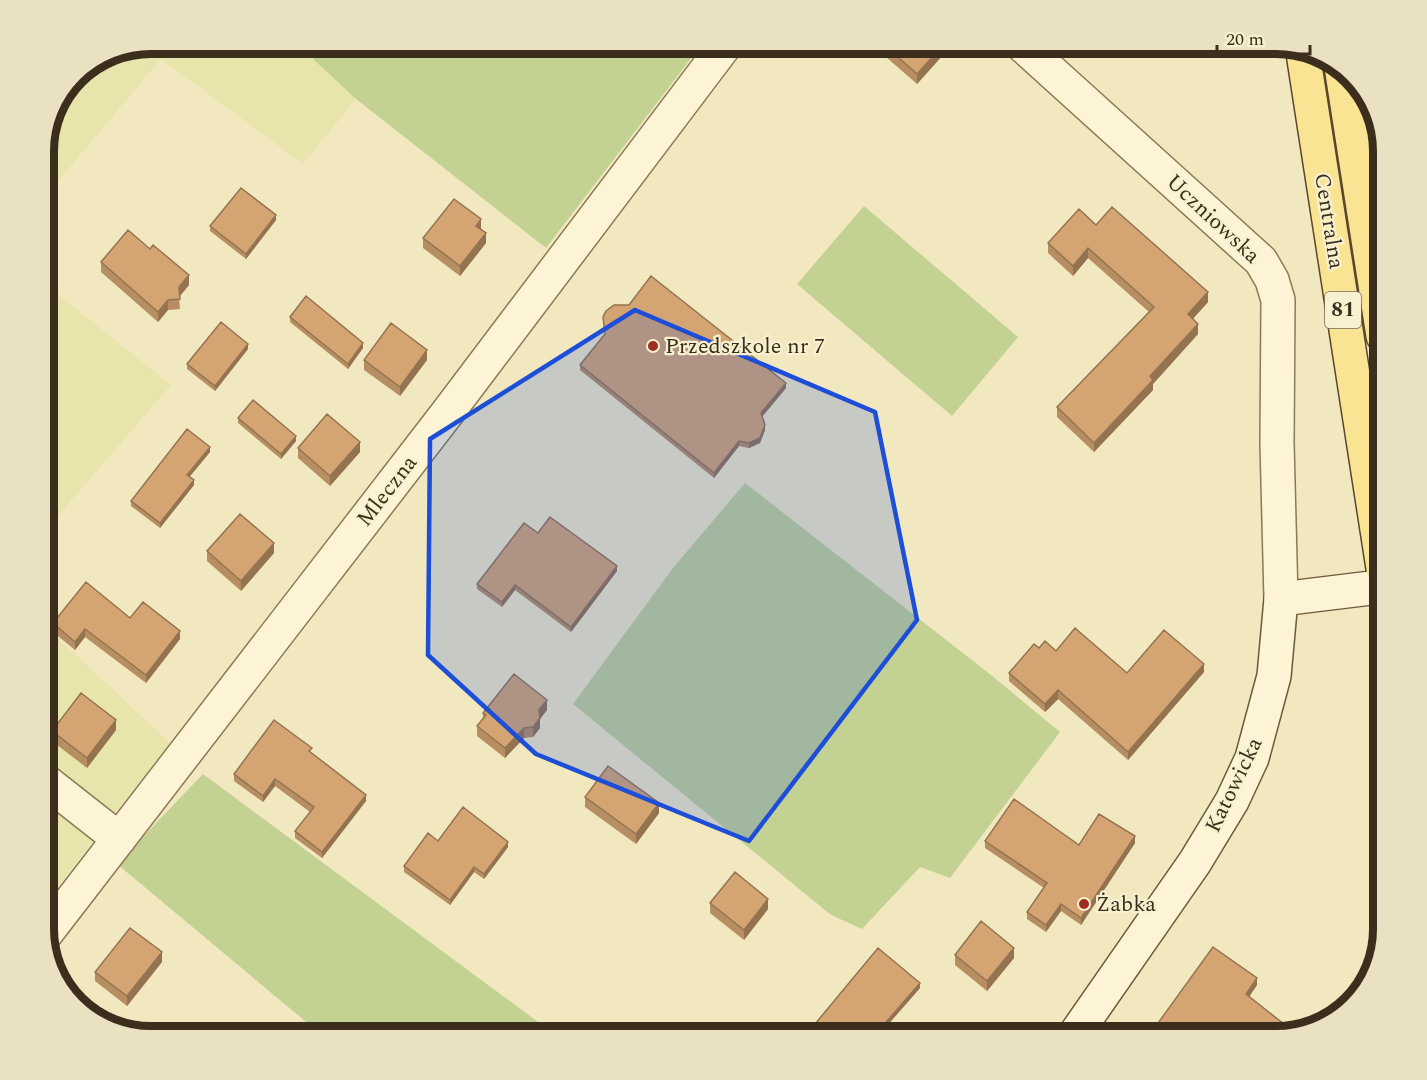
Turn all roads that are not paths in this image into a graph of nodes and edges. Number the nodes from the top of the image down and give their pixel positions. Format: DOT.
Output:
graph roads {
  1 [pos="718,54"];
  2 [pos="1032,54"];
  3 [pos="1304,58"];
  4 [pos="1343,82"];
  5 [pos="1373,272"];
  6 [pos="1373,504"];
  7 [pos="1373,587"];
  8 [pos="1281,599"];
  9 [pos="54,788"];
  10 [pos="119,839"];
  11 [pos="54,923"];
  12 [pos="1081,1026"];
  1 -- 10 [label="street, Mleczna"];
  2 -- 8 [label="street, Uczniowska"];
  3 -- 6 [label="main road, Centralna / 81"];
  4 -- 5 [label="main road, Centralna / 81"];
  7 -- 8 [label="street"];
  8 -- 12 [label="street, Katowicka"];
  9 -- 10 [label="street"];
  10 -- 11 [label="street, Mleczna"];
}
